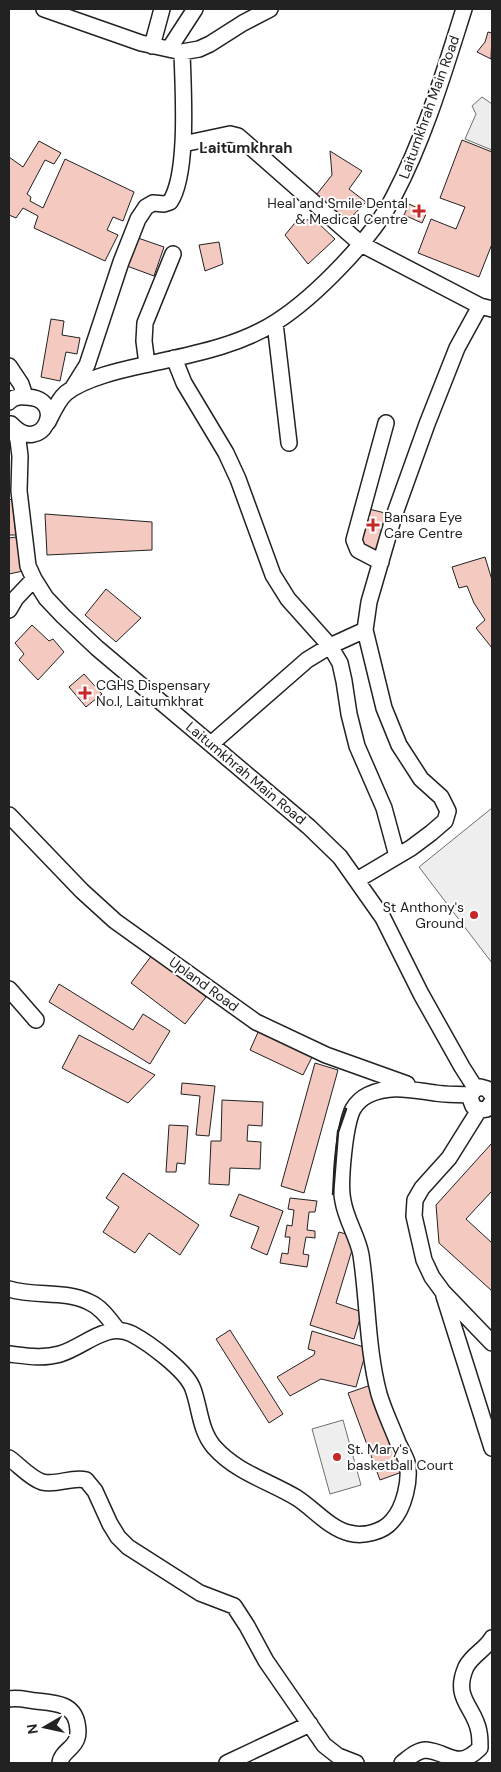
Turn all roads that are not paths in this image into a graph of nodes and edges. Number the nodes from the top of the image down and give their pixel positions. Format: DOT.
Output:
graph roads {
  1 [pos="44,9"];
  2 [pos="162,9"];
  3 [pos="195,9"];
  4 [pos="270,9"];
  5 [pos="464,9"];
  6 [pos="152,46"];
  7 [pos="175,51"];
  8 [pos="183,144"];
  9 [pos="361,244"];
  10 [pos="174,254"];
  11 [pos="486,307"];
  12 [pos="275,322"];
  13 [pos="174,358"];
  14 [pos="147,364"];
  15 [pos="9,366"];
  16 [pos="69,392"];
  17 [pos="30,397"];
  18 [pos="9,402"];
  19 [pos="386,423"];
  20 [pos="12,424"];
  21 [pos="45,426"];
  22 [pos="289,443"];
  23 [pos="20,473"];
  24 [pos="14,492"];
  25 [pos="381,562"];
  26 [pos="34,579"];
  27 [pos="9,610"];
  28 [pos="365,630"];
  29 [pos="330,646"];
  30 [pos="211,744"];
  31 [pos="11,821"];
  32 [pos="397,856"];
  33 [pos="357,880"];
  34 [pos="9,990"];
  35 [pos="36,1020"];
  36 [pos="474,1092"];
  37 [pos="437,1094"];
  38 [pos="492,1095"];
  39 [pos="489,1104"];
  40 [pos="9,1288"];
  41 [pos="443,1292"];
  42 [pos="117,1329"];
  43 [pos="492,1343"];
  44 [pos="9,1354"];
  45 [pos="492,1448"];
  46 [pos="9,1458"];
  47 [pos="492,1638"];
  48 [pos="9,1699"];
  49 [pos="310,1724"];
  50 [pos="60,1763"];
  51 [pos="227,1763"];
  52 [pos="356,1763"];
  53 [pos="402,1763"];
  1 -- 6 [label="street"];
  2 -- 6 [label="street"];
  3 -- 7 [label="street"];
  4 -- 7 [label="street"];
  5 -- 9 [label="street, Laitumkhrah Main Road"];
  6 -- 7 [label="street"];
  7 -- 8 [label="street"];
  8 -- 9 [label="street"];
  8 -- 16 [label="street"];
  9 -- 11 [label="street"];
  9 -- 12 [label="street, Laitumkhrah Main Road"];
  10 -- 14 [label="street"];
  11 -- 25 [label="street"];
  12 -- 13 [label="street, Laitumkhrah Main Road"];
  12 -- 22 [label="street"];
  13 -- 14 [label="street, Laitumkhrah Main Road"];
  13 -- 29 [label="street"];
  14 -- 16 [label="street, Laitumkhrah Main Road"];
  15 -- 17 [label="street"];
  16 -- 17 [label="street, Laitumkhrah Main Road"];
  16 -- 21 [label="street"];
  17 -- 18 [label="street, Laitumkhrah Main Road"];
  17 -- 21 [label="street"];
  19 -- 25 [label="street"];
  20 -- 21 [label="street"];
  20 -- 23 [label="street"];
  21 -- 23 [label="street"];
  23 -- 24 [label="street, Laitumkhrah Main Road"];
  24 -- 26 [label="street, Laitumkhrah Main Road"];
  25 -- 28 [label="street"];
  26 -- 27 [label="street"];
  26 -- 30 [label="street, Laitumkhrah Main Road"];
  28 -- 29 [label="street"];
  28 -- 32 [label="street"];
  29 -- 30 [label="street"];
  29 -- 32 [label="street"];
  30 -- 33 [label="street, Laitumkhrah Main Road"];
  31 -- 37 [label="street, Upland Road"];
  32 -- 33 [label="street"];
  33 -- 36 [label="street, Laitumkhrah Main Road"];
  34 -- 35 [label="street"];
  36 -- 37 [label="street"];
  36 -- 38 [label="street"];
  36 -- 39 [label="street, Laitumkhrah Main Road"];
  37 -- 42 [label="street"];
  39 -- 41 [label="street"];
  40 -- 42 [label="street"];
  41 -- 43 [label="street"];
  41 -- 45 [label="street"];
  42 -- 44 [label="street"];
  46 -- 49 [label="street"];
  47 -- 53 [label="street"];
  48 -- 50 [label="street"];
  49 -- 51 [label="street"];
  49 -- 52 [label="street"];
}
